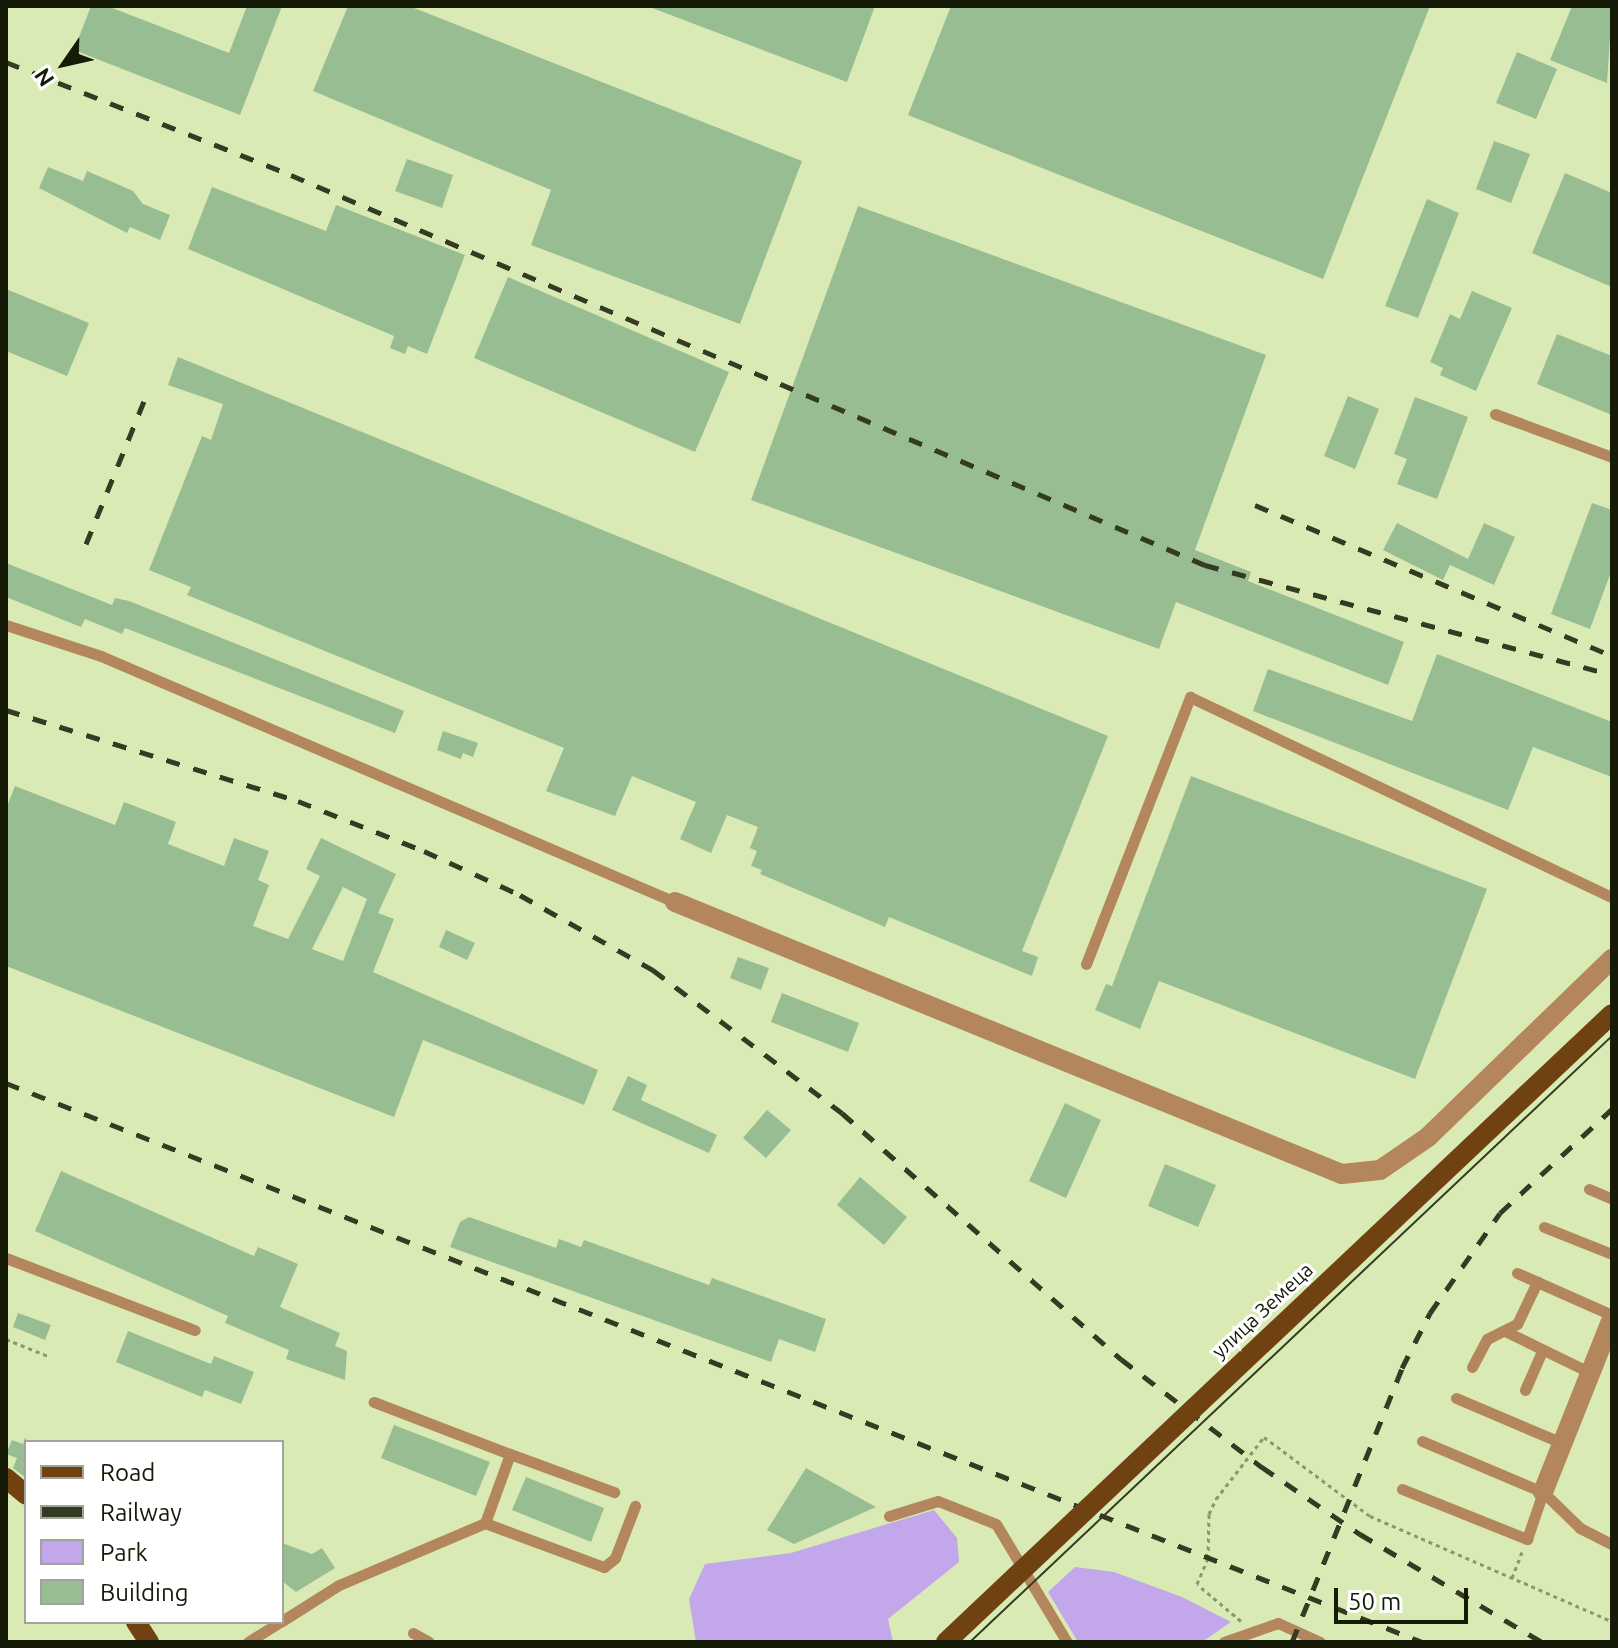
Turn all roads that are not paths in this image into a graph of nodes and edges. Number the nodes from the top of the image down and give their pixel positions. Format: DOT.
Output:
graph roads {
  1 [pos="1495,414"];
  2 [pos="1612,457"];
  3 [pos="6,625"];
  4 [pos="1612,897"];
  5 [pos="675,902"];
  6 [pos="1612,959"];
  7 [pos="1086,964"];
  8 [pos="1612,1014"];
  9 [pos="1589,1189"];
  10 [pos="1612,1199"];
  11 [pos="1544,1227"];
  12 [pos="1612,1254"];
  13 [pos="6,1258"];
  14 [pos="1517,1273"];
  15 [pos="1537,1282"];
  16 [pos="1612,1317"];
  17 [pos="195,1330"];
  18 [pos="1505,1331"];
  19 [pos="1542,1351"];
  20 [pos="1472,1367"];
  21 [pos="1591,1373"];
  22 [pos="1525,1390"];
  23 [pos="1456,1398"];
  24 [pos="374,1402"];
  25 [pos="1422,1441"];
  26 [pos="1562,1443"];
  27 [pos="510,1454"];
  28 [pos="6,1478"];
  29 [pos="1402,1489"];
  30 [pos="614,1492"];
  31 [pos="1543,1492"];
  32 [pos="24,1493"];
  33 [pos="635,1506"];
  34 [pos="889,1516"];
  35 [pos="485,1523"];
  36 [pos="1612,1544"];
  37 [pos="284,1619"];
  38 [pos="137,1624"];
  39 [pos="276,1624"];
  40 [pos="413,1633"];
  41 [pos="149,1642"];
  42 [pos="248,1642"];
  43 [pos="429,1642"];
  44 [pos="946,1642"];
  45 [pos="1067,1642"];
  46 [pos="1224,1642"];
  47 [pos="1320,1642"];
  1 -- 2 [label="lane"];
  3 -- 5 [label="lane"];
  4 -- 7 [label="lane"];
  5 -- 6 [label="street"];
  8 -- 44 [label="main road, улица Земеца, bridge"];
  9 -- 10 [label="lane"];
  11 -- 12 [label="lane"];
  13 -- 17 [label="lane"];
  14 -- 15 [label="lane"];
  15 -- 16 [label="lane"];
  15 -- 18 [label="lane"];
  16 -- 21 [label="street"];
  18 -- 19 [label="lane"];
  18 -- 20 [label="lane"];
  19 -- 21 [label="lane"];
  19 -- 22 [label="lane"];
  21 -- 26 [label="street"];
  23 -- 26 [label="lane"];
  24 -- 27 [label="lane"];
  25 -- 31 [label="lane"];
  26 -- 31 [label="street"];
  27 -- 30 [label="lane"];
  27 -- 35 [label="lane"];
  28 -- 32 [label="main road"];
  29 -- 31 [label="lane"];
  31 -- 36 [label="lane"];
  33 -- 35 [label="lane"];
  34 -- 45 [label="lane"];
  35 -- 37 [label="lane"];
  38 -- 41 [label="main road"];
  39 -- 42 [label="lane"];
  40 -- 43 [label="lane"];
  46 -- 47 [label="lane"];
}
